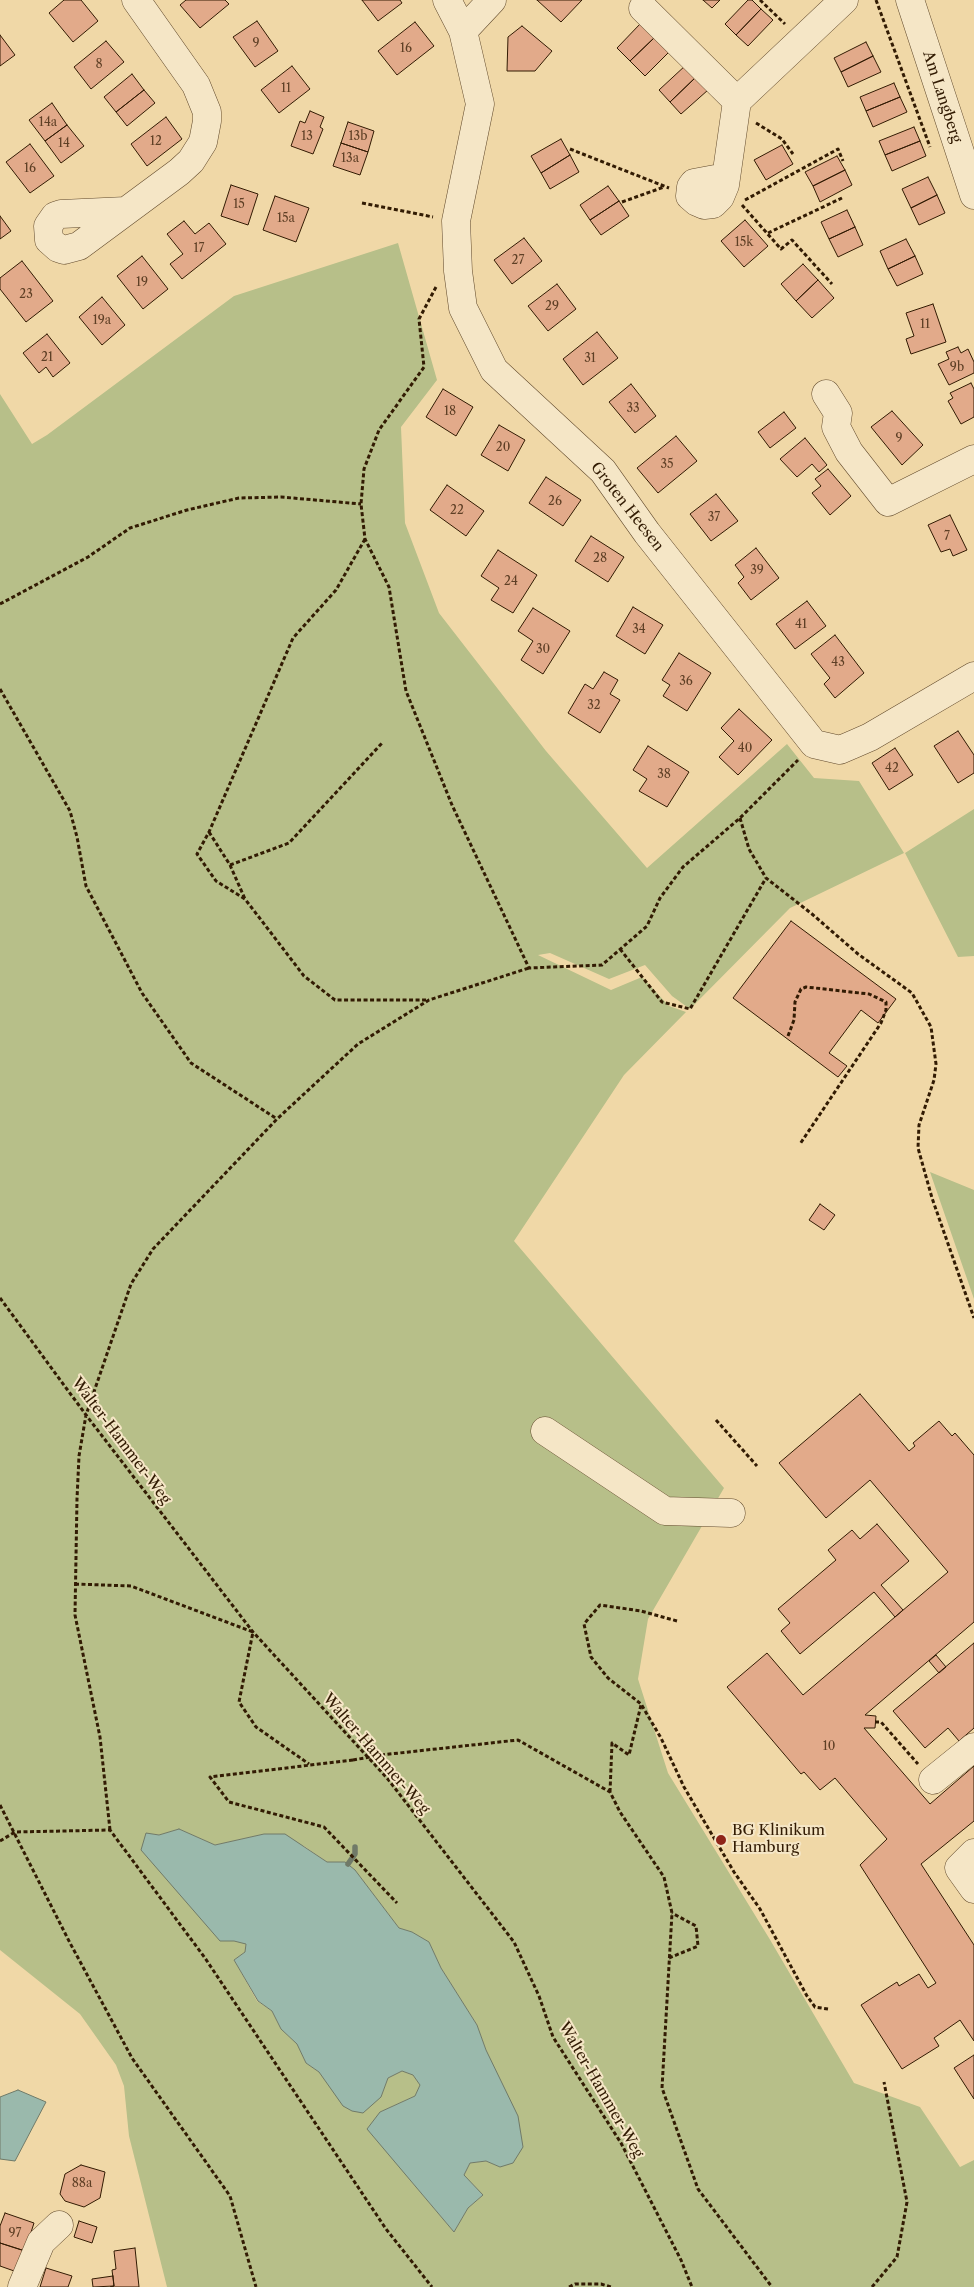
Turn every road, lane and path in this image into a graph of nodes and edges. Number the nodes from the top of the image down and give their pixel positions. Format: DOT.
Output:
graph roads {
  1 [pos="136,0"];
  2 [pos="447,0"];
  3 [pos="492,0"];
  4 [pos="760,0"];
  5 [pos="844,0"];
  6 [pos="876,0"];
  7 [pos="910,0"];
  8 [pos="643,8"];
  9 [pos="464,31"];
  10 [pos="801,40"];
  11 [pos="736,106"];
  12 [pos="930,147"];
  13 [pos="570,149"];
  14 [pos="792,154"];
  15 [pos="843,161"];
  16 [pos="677,190"];
  17 [pos="974,195"];
  18 [pos="842,198"];
  19 [pos="622,202"];
  20 [pos="362,203"];
  21 [pos="126,211"];
  22 [pos="456,221"];
  23 [pos="767,233"];
  24 [pos="458,271"];
  25 [pos="832,284"];
  26 [pos="826,394"];
  27 [pos="974,459"];
  28 [pos="361,504"];
  29 [pos="365,539"];
  30 [pos="0,604"];
  31 [pos="974,676"];
  32 [pos="0,689"];
  33 [pos="383,742"];
  34 [pos="814,744"];
  35 [pos="740,818"];
  36 [pos="209,832"];
  37 [pos="230,864"];
  38 [pos="766,878"];
  39 [pos="245,899"];
  40 [pos="620,949"];
  41 [pos="529,968"];
  42 [pos="430,1000"];
  43 [pos="788,1036"];
  44 [pos="277,1118"];
  45 [pos="800,1144"];
  46 [pos="0,1298"];
  47 [pos="974,1318"];
  48 [pos="86,1415"];
  49 [pos="716,1420"];
  50 [pos="545,1431"];
  51 [pos="757,1466"];
  52 [pos="731,1513"];
  53 [pos="75,1584"];
  54 [pos="677,1621"];
  55 [pos="253,1632"];
  56 [pos="641,1704"];
  57 [pos="875,1722"];
  58 [pos="974,1747"];
  59 [pos="309,1764"];
  60 [pos="933,1780"];
  61 [pos="610,1792"];
  62 [pos="0,1805"];
  63 [pos="110,1830"];
  64 [pos="15,1832"];
  65 [pos="0,1841"];
  66 [pos="974,1853"];
  67 [pos="974,1889"];
  68 [pos="396,1903"];
  69 [pos="672,1913"];
  70 [pos="669,1958"];
  71 [pos="828,2009"];
  72 [pos="884,2082"];
  73 [pos="59,2225"];
  74 [pos="22,2287"];
  75 [pos="256,2287"];
  76 [pos="432,2287"];
  77 [pos="569,2287"];
  78 [pos="611,2287"];
  79 [pos="692,2287"];
  80 [pos="772,2287"];
  81 [pos="872,2287"];
  1 -- 21 [label="street"];
  2 -- 9 [label="street, Groten Heesen"];
  3 -- 9 [label="street"];
  4 -- 10 [label="path"];
  5 -- 10 [label="street"];
  6 -- 12 [label="path"];
  7 -- 17 [label="street, Am Langberg"];
  8 -- 11 [label="street"];
  9 -- 22 [label="street, Groten Heesen"];
  10 -- 11 [label="street"];
  11 -- 14 [label="path"];
  11 -- 16 [label="street"];
  13 -- 16 [label="path"];
  15 -- 23 [label="path"];
  16 -- 19 [label="path"];
  18 -- 23 [label="path"];
  20 -- 22 [label="path"];
  22 -- 24 [label="street, Groten Heesen"];
  23 -- 25 [label="path"];
  24 -- 28 [label="path"];
  24 -- 34 [label="street, Groten Heesen"];
  26 -- 27 [label="street"];
  28 -- 29 [label="path"];
  28 -- 30 [label="path"];
  29 -- 36 [label="path"];
  29 -- 41 [label="path"];
  31 -- 34 [label="street"];
  32 -- 44 [label="path"];
  33 -- 37 [label="path"];
  34 -- 35 [label="path"];
  35 -- 38 [label="path"];
  35 -- 40 [label="path"];
  36 -- 37 [label="path"];
  36 -- 39 [label="path"];
  37 -- 39 [label="path"];
  38 -- 40 [label="path"];
  38 -- 47 [label="path"];
  39 -- 42 [label="path"];
  40 -- 41 [label="path"];
  41 -- 42 [label="path"];
  42 -- 44 [label="path"];
  43 -- 45 [label="path"];
  44 -- 48 [label="path"];
  46 -- 48 [label="path, Walter-Hammer-Weg"];
  48 -- 53 [label="path"];
  48 -- 55 [label="path, Walter-Hammer-Weg"];
  49 -- 51 [label="path"];
  50 -- 52 [label="street"];
  53 -- 55 [label="path"];
  53 -- 63 [label="path"];
  54 -- 56 [label="path"];
  55 -- 59 [label="path"];
  55 -- 79 [label="path, Walter-Hammer-Weg"];
  56 -- 61 [label="path"];
  56 -- 71 [label="path"];
  57 -- 60 [label="path"];
  58 -- 60 [label="street"];
  59 -- 61 [label="path, bridge"];
  59 -- 68 [label="path"];
  61 -- 69 [label="path"];
  62 -- 64 [label="path"];
  63 -- 64 [label="path"];
  63 -- 76 [label="path"];
  64 -- 65 [label="path"];
  64 -- 75 [label="path"];
  66 -- 67 [label="street"];
  69 -- 70 [label="path"];
  69 -- 70 [label="path"];
  70 -- 80 [label="path"];
  72 -- 81 [label="path"];
  73 -- 74 [label="street"];
  77 -- 78 [label="path"];
}
